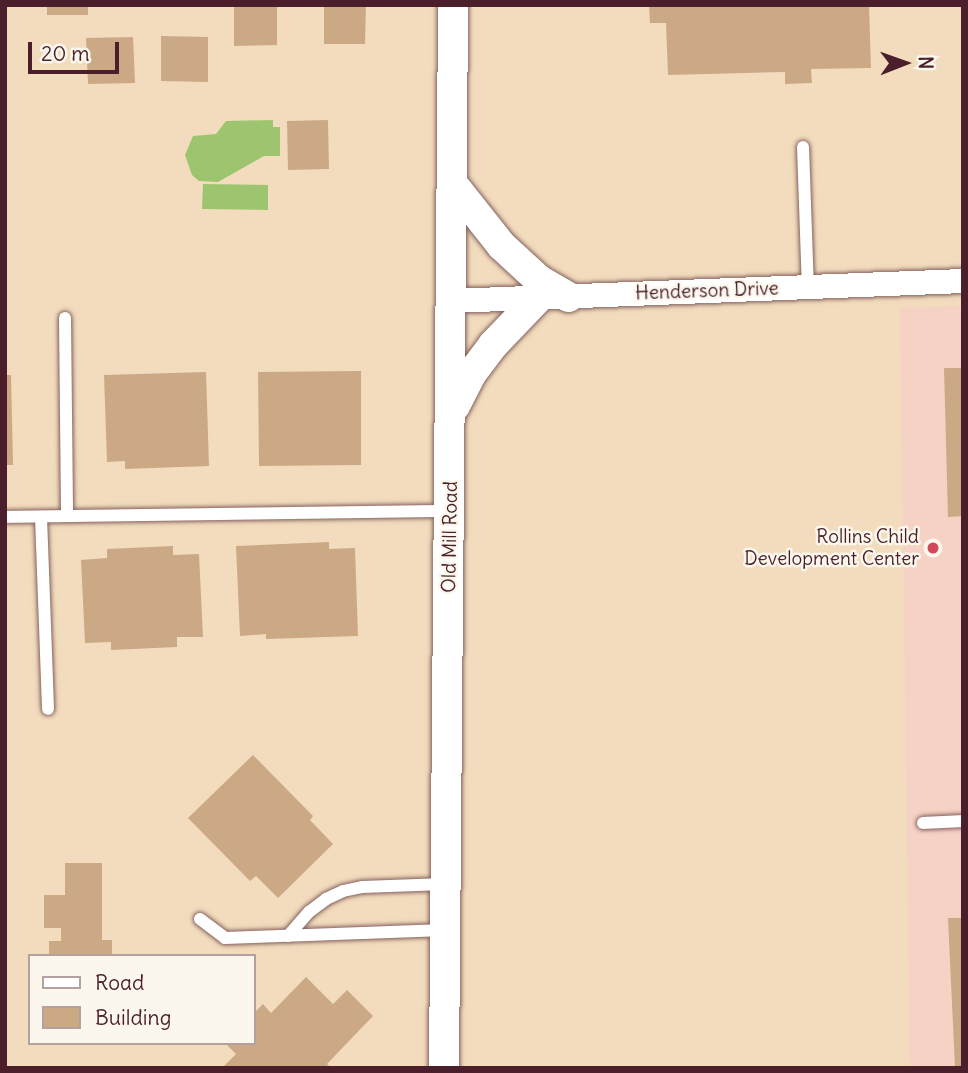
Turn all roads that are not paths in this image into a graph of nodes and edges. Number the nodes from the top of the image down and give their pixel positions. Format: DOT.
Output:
graph roads {
  1 [pos="453,5"];
  2 [pos="803,147"];
  3 [pos="452,183"];
  4 [pos="963,281"];
  5 [pos="808,287"];
  6 [pos="569,297"];
  7 [pos="539,298"];
  8 [pos="452,301"];
  9 [pos="65,318"];
  10 [pos="452,416"];
  11 [pos="451,511"];
  12 [pos="67,516"];
  13 [pos="5,517"];
  14 [pos="41,517"];
  15 [pos="48,709"];
  16 [pos="963,821"];
  17 [pos="923,823"];
  18 [pos="446,884"];
  19 [pos="200,919"];
  20 [pos="445,930"];
  21 [pos="288,936"];
  22 [pos="444,1068"];
  1 -- 3 [label="street, Old Mill Road"];
  2 -- 5 [label="lane"];
  3 -- 6 [label="street"];
  3 -- 8 [label="street, Old Mill Road"];
  4 -- 5 [label="street, Henderson Drive"];
  5 -- 6 [label="street, Henderson Drive"];
  6 -- 7 [label="street, Henderson Drive"];
  7 -- 8 [label="street, Henderson Drive"];
  7 -- 10 [label="street"];
  8 -- 10 [label="street, Old Mill Road"];
  9 -- 12 [label="lane"];
  10 -- 11 [label="street, Old Mill Road"];
  11 -- 12 [label="lane"];
  11 -- 18 [label="street, Old Mill Road"];
  12 -- 14 [label="lane"];
  13 -- 14 [label="lane"];
  14 -- 15 [label="lane"];
  16 -- 17 [label="lane"];
  18 -- 20 [label="street, Old Mill Road"];
  18 -- 21 [label="lane"];
  19 -- 21 [label="lane"];
  20 -- 21 [label="lane"];
  20 -- 22 [label="street, Old Mill Road"];
}
